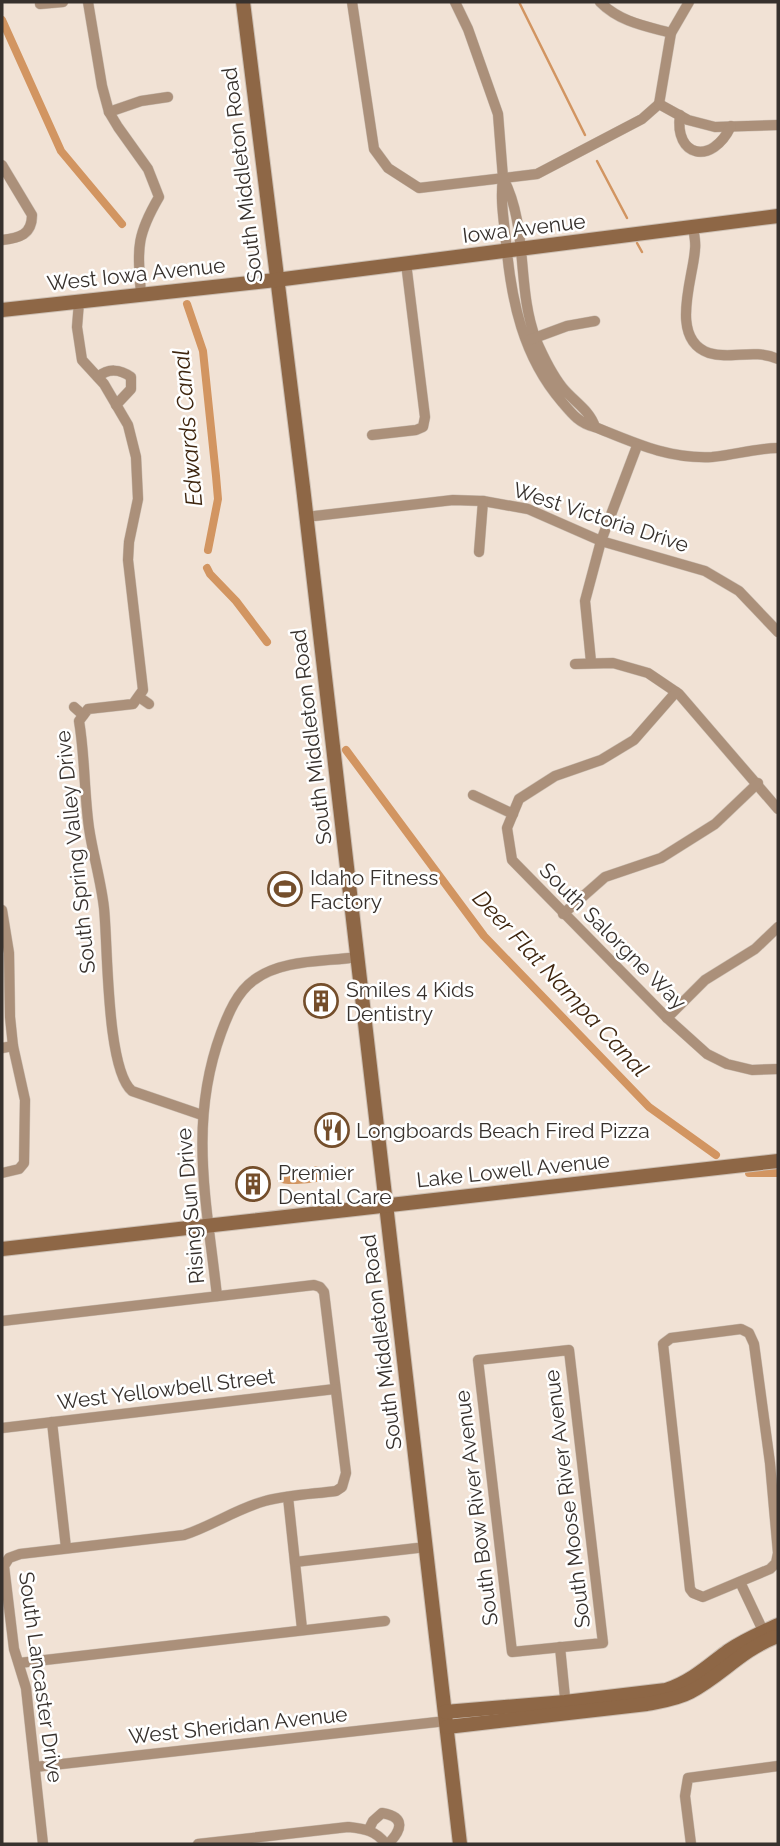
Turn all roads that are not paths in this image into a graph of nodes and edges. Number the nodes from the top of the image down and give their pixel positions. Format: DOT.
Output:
graph roads {
  1 [pos="63,2"];
  2 [pos="88,2"];
  3 [pos="243,2"];
  4 [pos="352,2"];
  5 [pos="456,2"];
  6 [pos="600,2"];
  7 [pos="689,2"];
  8 [pos="40,4"];
  9 [pos="671,33"];
  10 [pos="168,97"];
  11 [pos="659,104"];
  12 [pos="110,112"];
  13 [pos="680,115"];
  14 [pos="778,125"];
  15 [pos="730,126"];
  16 [pos="2,165"];
  17 [pos="503,178"];
  18 [pos="778,216"];
  19 [pos="693,227"];
  20 [pos="2,240"];
  21 [pos="513,250"];
  22 [pos="406,263"];
  23 [pos="276,280"];
  24 [pos="141,295"];
  25 [pos="79,302"];
  26 [pos="2,310"];
  27 [pos="595,321"];
  28 [pos="530,339"];
  29 [pos="778,359"];
  30 [pos="98,377"];
  31 [pos="116,405"];
  32 [pos="372,435"];
  33 [pos="637,446"];
  34 [pos="778,448"];
  35 [pos="483,501"];
  36 [pos="306,517"];
  37 [pos="601,541"];
  38 [pos="479,552"];
  39 [pos="778,632"];
  40 [pos="591,662"];
  41 [pos="575,664"];
  42 [pos="676,692"];
  43 [pos="139,696"];
  44 [pos="149,705"];
  45 [pos="74,707"];
  46 [pos="83,715"];
  47 [pos="758,783"];
  48 [pos="474,794"];
  49 [pos="778,809"];
  50 [pos="513,814"];
  51 [pos="2,910"];
  52 [pos="563,914"];
  53 [pos="778,927"];
  54 [pos="357,957"];
  55 [pos="667,1018"];
  56 [pos="7,1047"];
  57 [pos="778,1069"];
  58 [pos="202,1115"];
  59 [pos="778,1161"];
  60 [pos="2,1173"];
  61 [pos="386,1206"];
  62 [pos="210,1226"];
  63 [pos="2,1249"];
  64 [pos="217,1296"];
  65 [pos="2,1321"];
  66 [pos="478,1360"];
  67 [pos="335,1389"];
  68 [pos="52,1422"];
  69 [pos="2,1428"];
  70 [pos="288,1497"];
  71 [pos="426,1547"];
  72 [pos="66,1548"];
  73 [pos="295,1562"];
  74 [pos="740,1582"];
  75 [pos="385,1620"];
  76 [pos="778,1625"];
  77 [pos="302,1629"];
  78 [pos="770,1636"];
  79 [pos="560,1647"];
  80 [pos="19,1662"];
  81 [pos="566,1707"];
  82 [pos="446,1720"];
  83 [pos="778,1766"];
  84 [pos="35,1767"];
  85 [pos="369,1829"];
  86 [pos="43,1844"];
  87 [pos="198,1844"];
  88 [pos="387,1844"];
  89 [pos="460,1844"];
  90 [pos="691,1844"];
  1 -- 8 [label="street"];
  2 -- 12 [label="street"];
  3 -- 23 [label="main road, South Middleton Road"];
  4 -- 17 [label="street"];
  5 -- 17 [label="street"];
  6 -- 9 [label="street"];
  7 -- 9 [label="street"];
  9 -- 11 [label="street"];
  10 -- 12 [label="street"];
  11 -- 13 [label="street"];
  11 -- 17 [label="street"];
  12 -- 24 [label="street"];
  13 -- 15 [label="street"];
  13 -- 15 [label="street"];
  14 -- 15 [label="street"];
  16 -- 20 [label="street"];
  17 -- 21 [label="street"];
  18 -- 19 [label="main road, Iowa Avenue"];
  19 -- 21 [label="main road, Iowa Avenue"];
  19 -- 29 [label="street"];
  21 -- 22 [label="main road, Iowa Avenue"];
  21 -- 28 [label="street"];
  22 -- 23 [label="main road, Iowa Avenue"];
  22 -- 32 [label="street"];
  23 -- 24 [label="main road, West Iowa Avenue"];
  23 -- 36 [label="main road, South Middleton Road"];
  24 -- 25 [label="main road, West Iowa Avenue"];
  25 -- 26 [label="main road, West Iowa Avenue"];
  25 -- 30 [label="street"];
  27 -- 28 [label="street"];
  28 -- 33 [label="street"];
  30 -- 31 [label="street"];
  30 -- 31 [label="street"];
  31 -- 43 [label="street"];
  33 -- 34 [label="street"];
  33 -- 37 [label="street"];
  35 -- 36 [label="street, West Victoria Drive"];
  35 -- 37 [label="street, West Victoria Drive"];
  35 -- 38 [label="street"];
  36 -- 54 [label="main road, South Middleton Road"];
  37 -- 39 [label="street, West Victoria Drive"];
  37 -- 40 [label="street"];
  40 -- 41 [label="street"];
  40 -- 42 [label="street"];
  42 -- 47 [label="street"];
  42 -- 50 [label="street"];
  43 -- 44 [label="street"];
  43 -- 46 [label="street, South Spring Valley Drive"];
  45 -- 46 [label="street"];
  46 -- 58 [label="street, South Spring Valley Drive"];
  47 -- 49 [label="street"];
  47 -- 52 [label="street"];
  48 -- 50 [label="street"];
  50 -- 52 [label="street, South Salorgne Way"];
  51 -- 56 [label="street"];
  52 -- 55 [label="street, South Salorgne Way"];
  53 -- 55 [label="street"];
  54 -- 58 [label="street, Rising Sun Drive"];
  54 -- 61 [label="main road, South Middleton Road"];
  55 -- 57 [label="street, South Salorgne Way"];
  56 -- 60 [label="street"];
  58 -- 62 [label="street, Rising Sun Drive"];
  59 -- 61 [label="main road, Lake Lowell Avenue"];
  61 -- 62 [label="main road, Lake Lowell Avenue"];
  61 -- 71 [label="main road, South Middleton Road"];
  62 -- 63 [label="main road, Lake Lowell Avenue"];
  62 -- 64 [label="street, Rising Sun Drive"];
  64 -- 65 [label="street"];
  64 -- 67 [label="street"];
  66 -- 79 [label="street, South Bow River Avenue"];
  66 -- 79 [label="street, South Moose River Avenue"];
  67 -- 68 [label="street, West Yellowbell Street"];
  67 -- 70 [label="street"];
  68 -- 69 [label="street, West Yellowbell Street"];
  68 -- 72 [label="street"];
  70 -- 72 [label="street"];
  70 -- 73 [label="street"];
  71 -- 73 [label="street"];
  71 -- 82 [label="main road, South Middleton Road"];
  72 -- 80 [label="street, South Lancaster Drive"];
  73 -- 77 [label="street"];
  74 -- 74 [label="street"];
  74 -- 78 [label="street"];
  75 -- 77 [label="street"];
  76 -- 78 [label="main road"];
  77 -- 80 [label="street"];
  78 -- 81 [label="main road"];
  79 -- 81 [label="street"];
  80 -- 84 [label="street, South Lancaster Drive"];
  81 -- 82 [label="main road"];
  82 -- 84 [label="street, West Sheridan Avenue"];
  82 -- 89 [label="main road, South Middleton Road"];
  83 -- 90 [label="street"];
  84 -- 86 [label="street, South Lancaster Drive"];
  85 -- 87 [label="street"];
  85 -- 88 [label="street"];
  85 -- 88 [label="street"];
}
